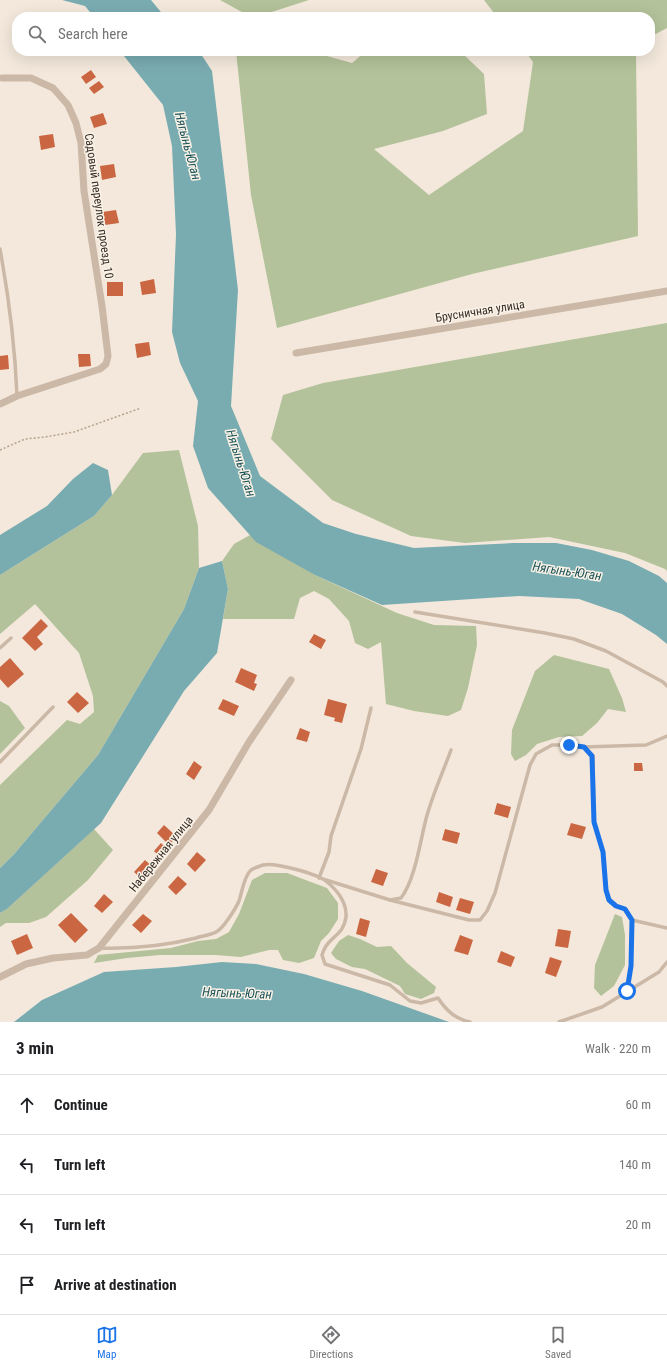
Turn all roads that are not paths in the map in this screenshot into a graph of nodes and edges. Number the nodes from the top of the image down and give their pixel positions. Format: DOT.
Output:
graph roads {
  1 [pos="2,78"];
  2 [pos="0,248"];
  3 [pos="667,292"];
  4 [pos="296,353"];
  5 [pos="17,396"];
  6 [pos="0,404"];
  7 [pos="415,612"];
  8 [pos="11,638"];
  9 [pos="0,648"];
  10 [pos="291,680"];
  11 [pos="667,686"];
  12 [pos="53,707"];
  13 [pos="371,708"];
  14 [pos="667,736"];
  15 [pos="584,747"];
  16 [pos="451,750"];
  17 [pos="0,762"];
  18 [pos="318,878"];
  19 [pos="390,900"];
  20 [pos="632,920"];
  21 [pos="667,928"];
  22 [pos="100,948"];
  23 [pos="667,962"];
  24 [pos="0,977"];
  25 [pos="627,991"];
  26 [pos="470,1022"];
  27 [pos="559,1022"];
  1 -- 5 [label="street, Садовый переулок проезд 10"];
  2 -- 5 [label="lane"];
  3 -- 4 [label="street, Брусничная улица"];
  5 -- 6 [label="street"];
  7 -- 11 [label="lane"];
  8 -- 9 [label="lane"];
  10 -- 22 [label="street, Набережная улица"];
  12 -- 17 [label="lane"];
  13 -- 18 [label="lane"];
  14 -- 15 [label="lane"];
  15 -- 19 [label="lane"];
  15 -- 20 [label="lane"];
  16 -- 19 [label="lane"];
  18 -- 19 [label="lane"];
  18 -- 22 [label="lane"];
  18 -- 26 [label="lane"];
  20 -- 21 [label="lane"];
  20 -- 25 [label="lane"];
  22 -- 24 [label="street, Набережная улица"];
  23 -- 25 [label="lane"];
  25 -- 27 [label="lane"];
}
